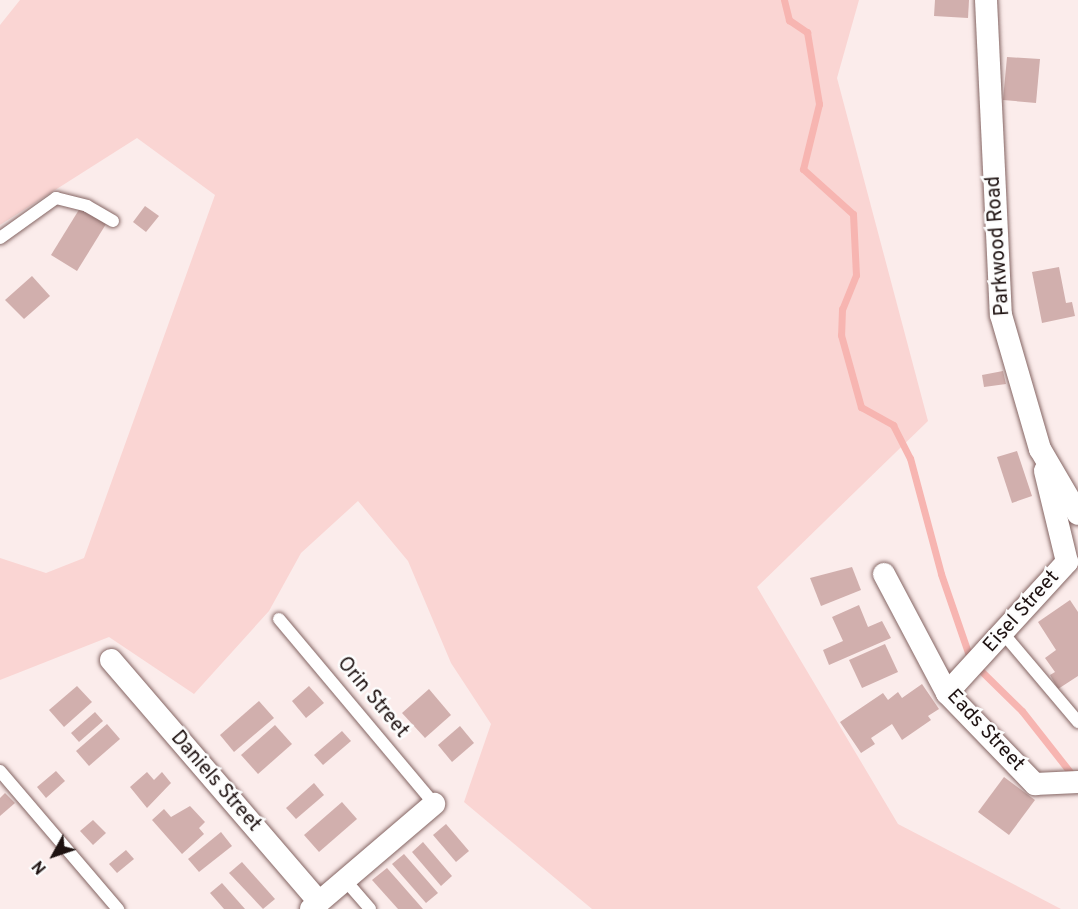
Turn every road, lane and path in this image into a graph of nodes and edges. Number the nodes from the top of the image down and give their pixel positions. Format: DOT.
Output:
graph roads {
  1 [pos="986,0"];
  2 [pos="113,221"];
  3 [pos="0,238"];
  4 [pos="1040,449"];
  5 [pos="1078,514"];
  6 [pos="884,574"];
  7 [pos="279,619"];
  8 [pos="1002,632"];
  9 [pos="111,660"];
  10 [pos="953,686"];
  11 [pos="1078,722"];
  12 [pos="0,771"];
  13 [pos="1072,784"];
  14 [pos="434,804"];
  15 [pos="345,880"];
  16 [pos="315,906"];
  17 [pos="118,909"];
  18 [pos="370,909"];
  1 -- 4 [label="street, Parkwood Road"];
  2 -- 3 [label="lane"];
  4 -- 5 [label="street, Parkwood Road"];
  4 -- 8 [label="street, Eisel Street"];
  6 -- 10 [label="street, Eads Street"];
  7 -- 14 [label="lane, Orin Street"];
  8 -- 10 [label="street, Eisel Street"];
  8 -- 11 [label="lane"];
  9 -- 16 [label="street, Daniels Street"];
  10 -- 13 [label="street, Eads Street"];
  12 -- 17 [label="lane"];
  14 -- 15 [label="street"];
  15 -- 16 [label="street"];
  15 -- 18 [label="lane"];
}
